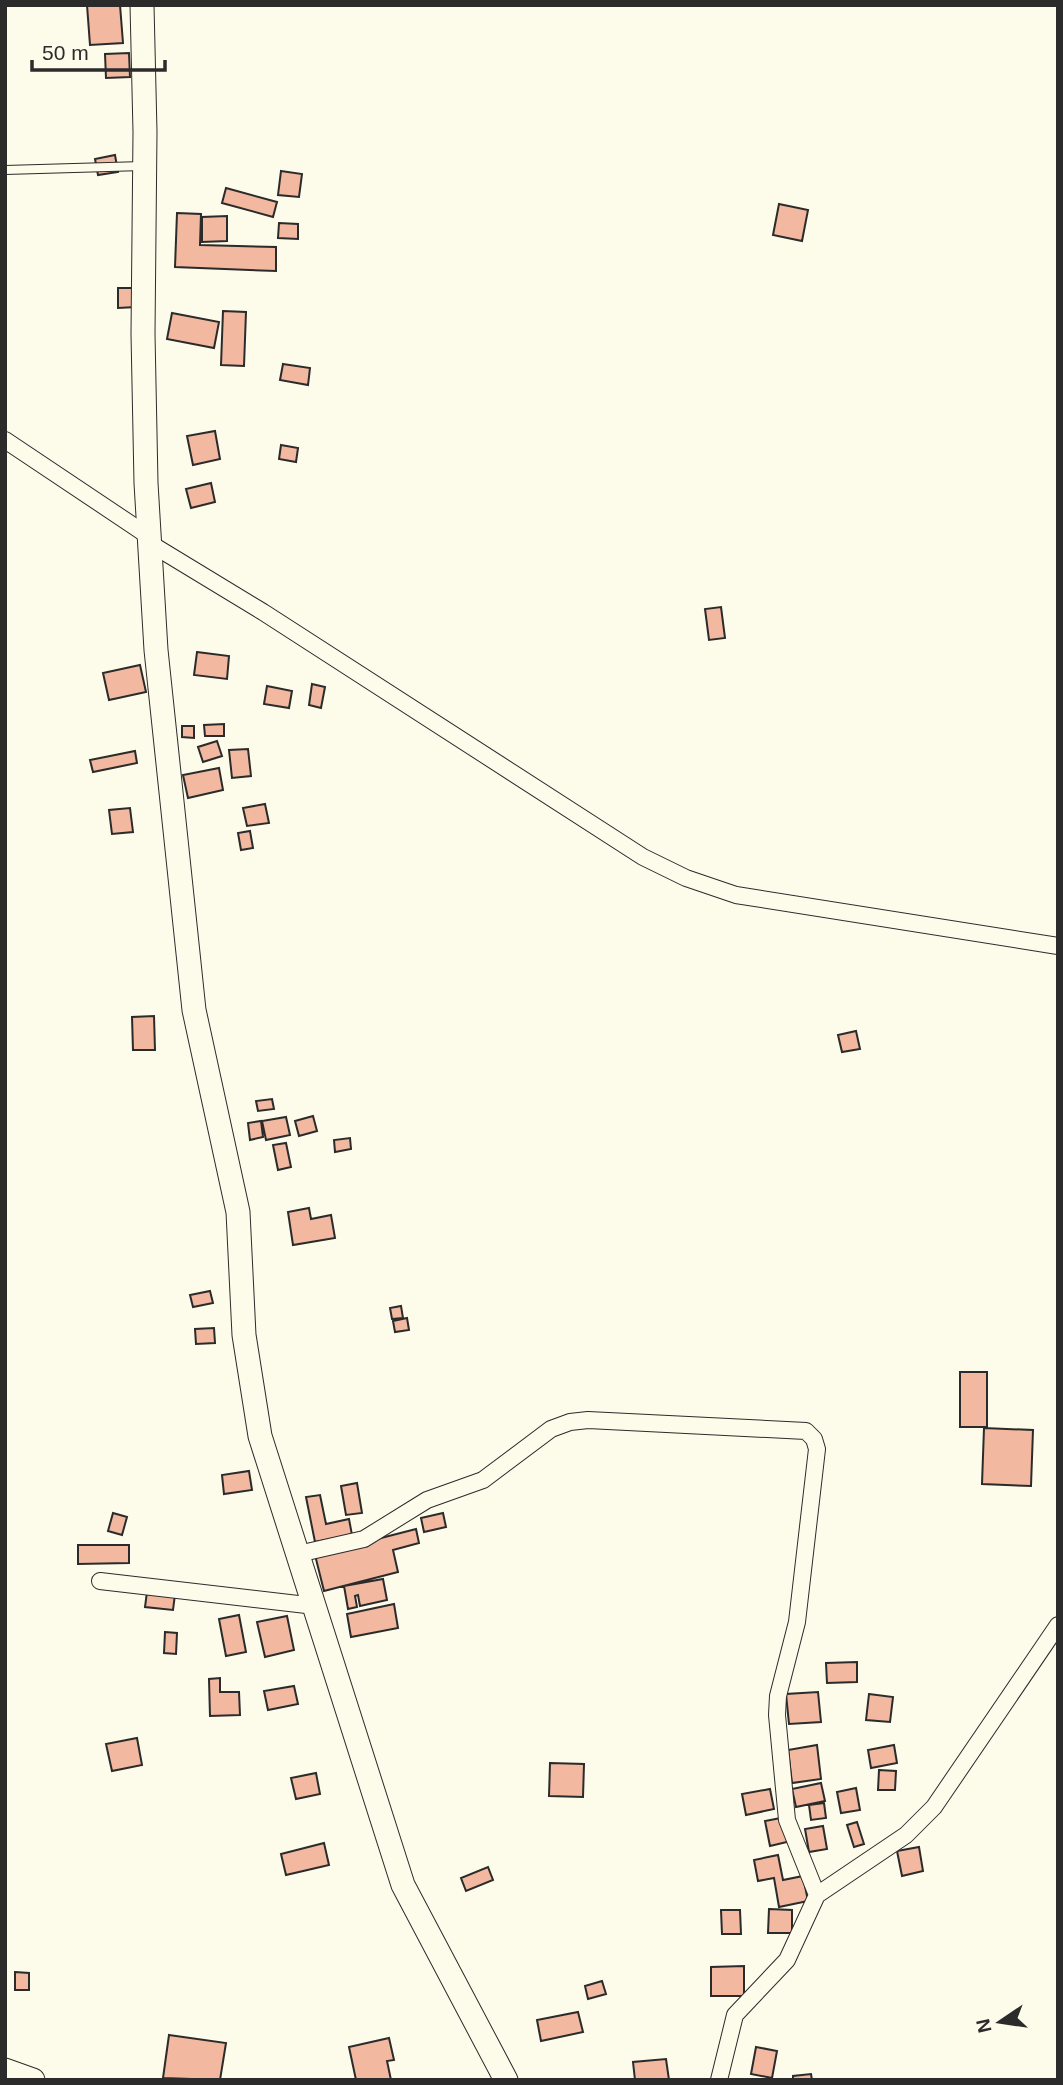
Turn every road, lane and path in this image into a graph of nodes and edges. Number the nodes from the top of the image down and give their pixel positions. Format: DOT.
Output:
graph roads {
  1 [pos="142,5"];
  2 [pos="143,166"];
  3 [pos="5,170"];
  4 [pos="5,440"];
  5 [pos="150,540"];
  6 [pos="1058,946"];
  7 [pos="298,1554"];
  8 [pos="100,1581"];
  9 [pos="315,1606"];
  10 [pos="1058,1625"];
  11 [pos="817,1895"];
  12 [pos="5,2070"];
  13 [pos="33,2080"];
  14 [pos="506,2080"];
  15 [pos="719,2080"];
  1 -- 2 [label="street"];
  2 -- 3 [label="lane"];
  2 -- 5 [label="street"];
  4 -- 5 [label="street"];
  5 -- 6 [label="street"];
  5 -- 7 [label="street"];
  7 -- 9 [label="street"];
  7 -- 11 [label="street"];
  8 -- 9 [label="street"];
  9 -- 14 [label="street"];
  10 -- 11 [label="street"];
  11 -- 15 [label="street"];
  12 -- 13 [label="street"];
}
